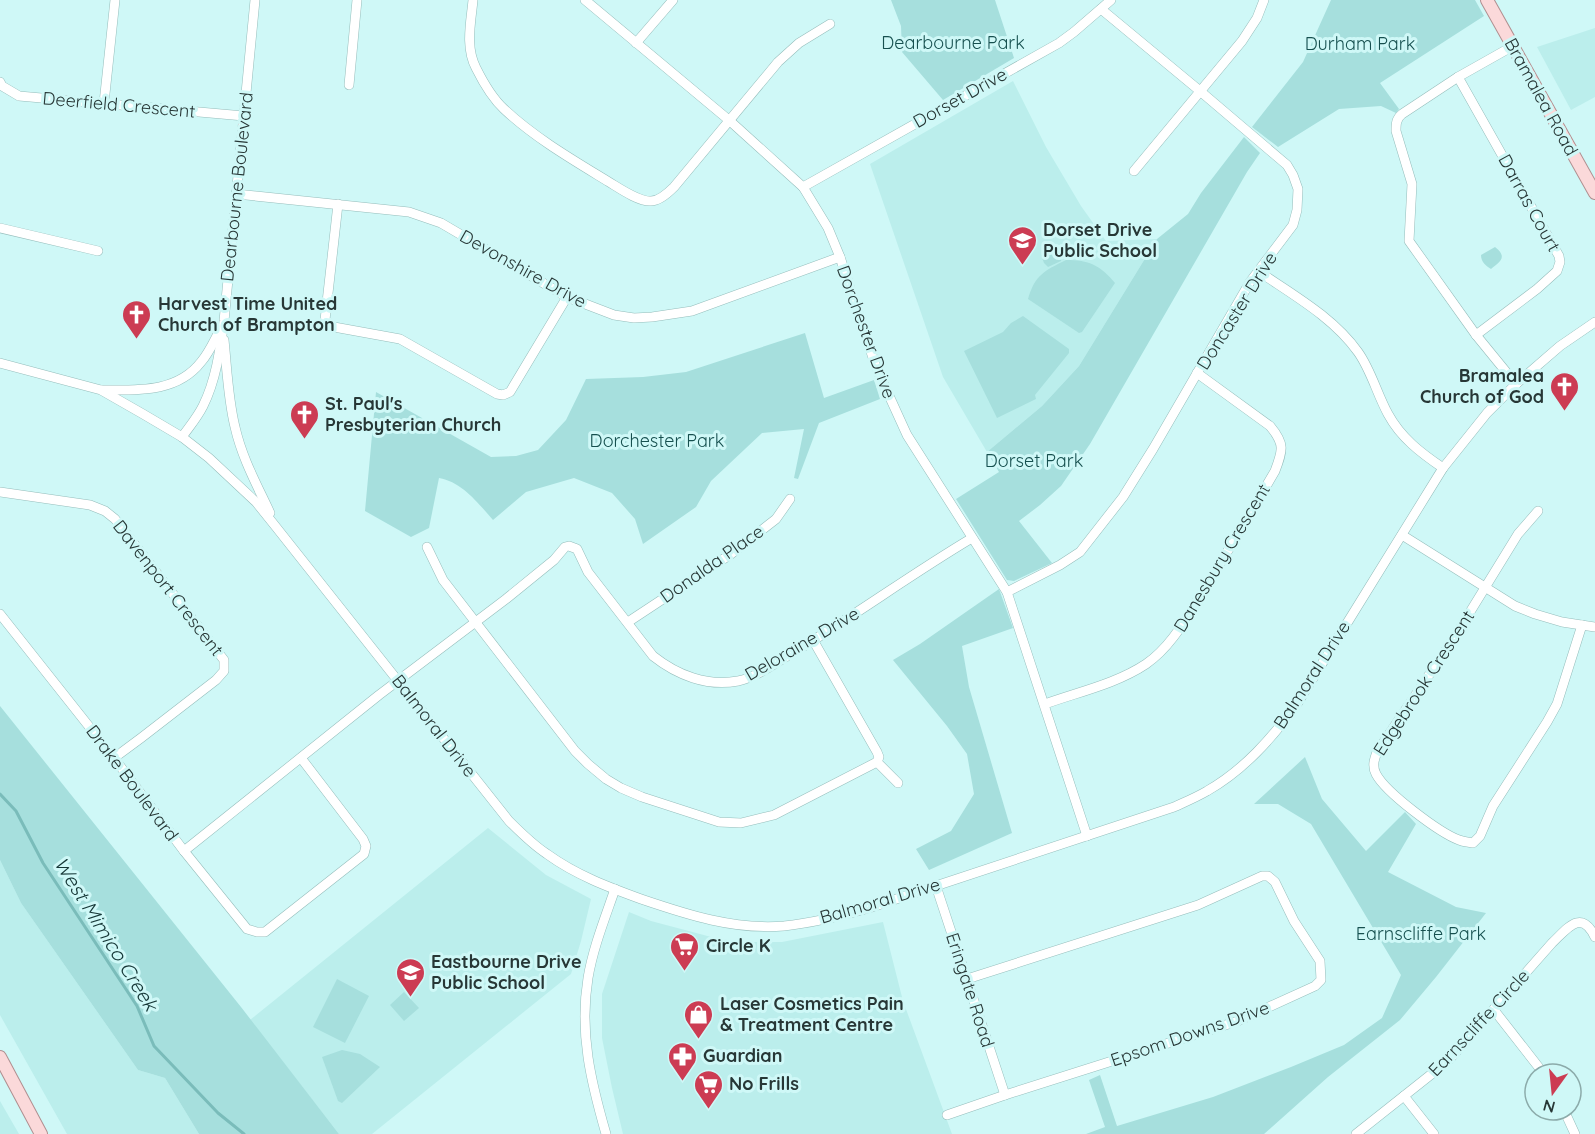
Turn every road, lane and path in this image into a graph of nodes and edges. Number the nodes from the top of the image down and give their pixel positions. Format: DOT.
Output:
graph roads {
  1 [pos="115,0"];
  2 [pos="255,0"];
  3 [pos="357,0"];
  4 [pos="473,0"];
  5 [pos="585,0"];
  6 [pos="673,0"];
  7 [pos="1111,0"];
  8 [pos="1264,0"];
  9 [pos="1487,0"];
  10 [pos="1101,9"];
  11 [pos="830,24"];
  12 [pos="636,43"];
  13 [pos="1513,46"];
  14 [pos="1458,77"];
  15 [pos="0,82"];
  16 [pos="350,85"];
  17 [pos="1200,91"];
  18 [pos="104,103"];
  19 [pos="244,116"];
  20 [pos="730,121"];
  21 [pos="1134,171"];
  22 [pos="803,187"];
  23 [pos="1595,193"];
  24 [pos="236,194"];
  25 [pos="338,204"];
  26 [pos="0,228"];
  27 [pos="98,251"];
  28 [pos="840,256"];
  29 [pos="1258,271"];
  30 [pos="567,297"];
  31 [pos="1595,322"];
  32 [pos="223,326"];
  33 [pos="1476,335"];
  34 [pos="0,363"];
  35 [pos="1197,373"];
  36 [pos="1516,384"];
  37 [pos="102,390"];
  38 [pos="182,437"];
  39 [pos="1443,468"];
  40 [pos="0,492"];
  41 [pos="790,499"];
  42 [pos="1538,511"];
  43 [pos="276,527"];
  44 [pos="1402,535"];
  45 [pos="972,538"];
  46 [pos="427,547"];
  47 [pos="1485,588"];
  48 [pos="1007,592"];
  49 [pos="0,614"];
  50 [pos="476,622"];
  51 [pos="628,622"];
  52 [pos="1582,625"];
  53 [pos="1595,627"];
  54 [pos="813,640"];
  55 [pos="398,681"];
  56 [pos="1045,704"];
  57 [pos="114,758"];
  58 [pos="301,758"];
  59 [pos="877,762"];
  60 [pos="898,783"];
  61 [pos="1087,836"];
  62 [pos="184,851"];
  63 [pos="936,886"];
  64 [pos="615,889"];
  65 [pos="1595,937"];
  66 [pos="967,979"];
  67 [pos="1494,1010"];
  68 [pos="0,1058"];
  69 [pos="1535,1062"];
  70 [pos="1005,1095"];
  71 [pos="1404,1096"];
  72 [pos="947,1115"];
  73 [pos="41,1134"];
  74 [pos="606,1134"];
  75 [pos="1356,1134"];
  76 [pos="1434,1134"];
  1 -- 18 [label="street"];
  2 -- 19 [label="street, Dearbourne Boulevard"];
  3 -- 16 [label="street"];
  4 -- 20 [label="street"];
  5 -- 12 [label="street, Dorchester Drive"];
  6 -- 12 [label="street"];
  7 -- 10 [label="street, Dorset Drive"];
  8 -- 17 [label="street"];
  9 -- 13 [label="main road, Bramalea Road"];
  10 -- 17 [label="street, Doncaster Drive"];
  10 -- 22 [label="street, Dorset Drive"];
  11 -- 20 [label="street"];
  12 -- 20 [label="street, Dorchester Drive"];
  13 -- 14 [label="street"];
  13 -- 23 [label="main road, Bramalea Road"];
  14 -- 33 [label="street"];
  14 -- 33 [label="street, Darras Court"];
  15 -- 18 [label="street, Deerfield Crescent"];
  17 -- 21 [label="street"];
  17 -- 29 [label="street, Doncaster Drive"];
  18 -- 19 [label="street, Deerfield Crescent"];
  19 -- 24 [label="street, Dearbourne Boulevard"];
  20 -- 22 [label="street, Dorchester Drive"];
  22 -- 28 [label="street, Dorchester Drive"];
  24 -- 25 [label="street, Devonshire Drive"];
  24 -- 32 [label="street, Dearbourne Boulevard"];
  25 -- 30 [label="street, Devonshire Drive"];
  25 -- 30 [label="street"];
  26 -- 27 [label="street"];
  28 -- 30 [label="street, Devonshire Drive"];
  28 -- 45 [label="street, Dorchester Drive"];
  29 -- 35 [label="street, Doncaster Drive"];
  29 -- 39 [label="street"];
  31 -- 36 [label="street, Balmoral Drive"];
  32 -- 37 [label="street"];
  32 -- 38 [label="street, Dearbourne Boulevard"];
  32 -- 43 [label="street"];
  33 -- 36 [label="street"];
  34 -- 37 [label="street, Balmoral Drive"];
  35 -- 48 [label="street, Doncaster Drive"];
  35 -- 56 [label="street, Danesbury Crescent"];
  36 -- 39 [label="street, Balmoral Drive"];
  37 -- 38 [label="street, Balmoral Drive"];
  38 -- 43 [label="street, Balmoral Drive"];
  39 -- 44 [label="street, Balmoral Drive"];
  40 -- 57 [label="street, Davenport Crescent"];
  41 -- 51 [label="street, Donalda Place"];
  42 -- 47 [label="street"];
  43 -- 55 [label="street, Balmoral Drive"];
  44 -- 47 [label="street"];
  44 -- 61 [label="street, Balmoral Drive"];
  45 -- 48 [label="street, Dorchester Drive"];
  45 -- 54 [label="street, Deloraine Drive"];
  46 -- 50 [label="street"];
  47 -- 52 [label="street"];
  47 -- 52 [label="street, Edgebrook Crescent"];
  48 -- 56 [label="street, Dorchester Drive"];
  49 -- 57 [label="street, Drake Boulevard"];
  50 -- 51 [label="street, Deloraine Drive"];
  50 -- 55 [label="street, Deloraine Drive"];
  50 -- 59 [label="street"];
  51 -- 54 [label="street, Deloraine Drive"];
  52 -- 53 [label="street"];
  54 -- 59 [label="street"];
  55 -- 58 [label="street, Drake Boulevard"];
  55 -- 64 [label="street, Balmoral Drive"];
  56 -- 61 [label="street, Dorchester Drive"];
  57 -- 62 [label="street, Drake Boulevard"];
  58 -- 62 [label="street, Drake Boulevard"];
  58 -- 62 [label="street"];
  59 -- 60 [label="street"];
  61 -- 63 [label="street, Balmoral Drive"];
  63 -- 64 [label="street, Balmoral Drive"];
  63 -- 66 [label="street, Eringate Road"];
  64 -- 74 [label="street"];
  65 -- 67 [label="street, Earnscliffe Circle"];
  66 -- 70 [label="street, Eringate Road"];
  66 -- 70 [label="street, Epsom Downs Drive"];
  67 -- 69 [label="street"];
  67 -- 71 [label="street, Earnscliffe Circle"];
  68 -- 73 [label="main road"];
  70 -- 72 [label="street, Epsom Downs Drive"];
  71 -- 75 [label="street, Earnscliffe Circle"];
  71 -- 76 [label="street"];
}
